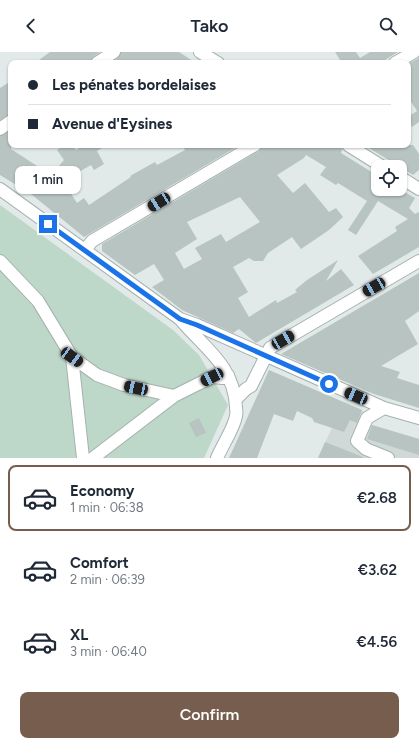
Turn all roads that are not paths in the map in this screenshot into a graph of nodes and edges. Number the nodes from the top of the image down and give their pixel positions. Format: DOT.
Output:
graph roads {
  1 [pos="114,52"];
  2 [pos="200,52"];
  3 [pos="414,52"];
  4 [pos="102,60"];
  5 [pos="213,60"];
  6 [pos="400,60"];
  7 [pos="250,148"];
  8 [pos="353,148"];
  9 [pos="372,160"];
  10 [pos="407,182"];
  11 [pos="0,189"];
  12 [pos="419,189"];
  13 [pos="85,250"];
  14 [pos="0,261"];
  15 [pos="419,261"];
  16 [pos="180,319"];
  17 [pos="265,356"];
  18 [pos="72,357"];
  19 [pos="228,375"];
  20 [pos="174,396"];
  21 [pos="236,399"];
  22 [pos="384,408"];
  23 [pos="419,418"];
  24 [pos="83,458"];
  25 [pos="93,458"];
  26 [pos="217,458"];
  27 [pos="388,458"];
  1 -- 4 [label="street"];
  2 -- 5 [label="street"];
  3 -- 6 [label="street"];
  7 -- 13 [label="street"];
  8 -- 9 [label="street"];
  10 -- 12 [label="street"];
  11 -- 13 [label="street"];
  13 -- 16 [label="street"];
  14 -- 18 [label="street"];
  15 -- 17 [label="street"];
  16 -- 17 [label="street"];
  16 -- 19 [label="street"];
  17 -- 21 [label="street"];
  17 -- 22 [label="street"];
  18 -- 20 [label="street"];
  18 -- 24 [label="street"];
  19 -- 20 [label="street"];
  19 -- 21 [label="street"];
  20 -- 25 [label="street"];
  21 -- 26 [label="street"];
  22 -- 23 [label="street"];
  22 -- 27 [label="street"];
}
